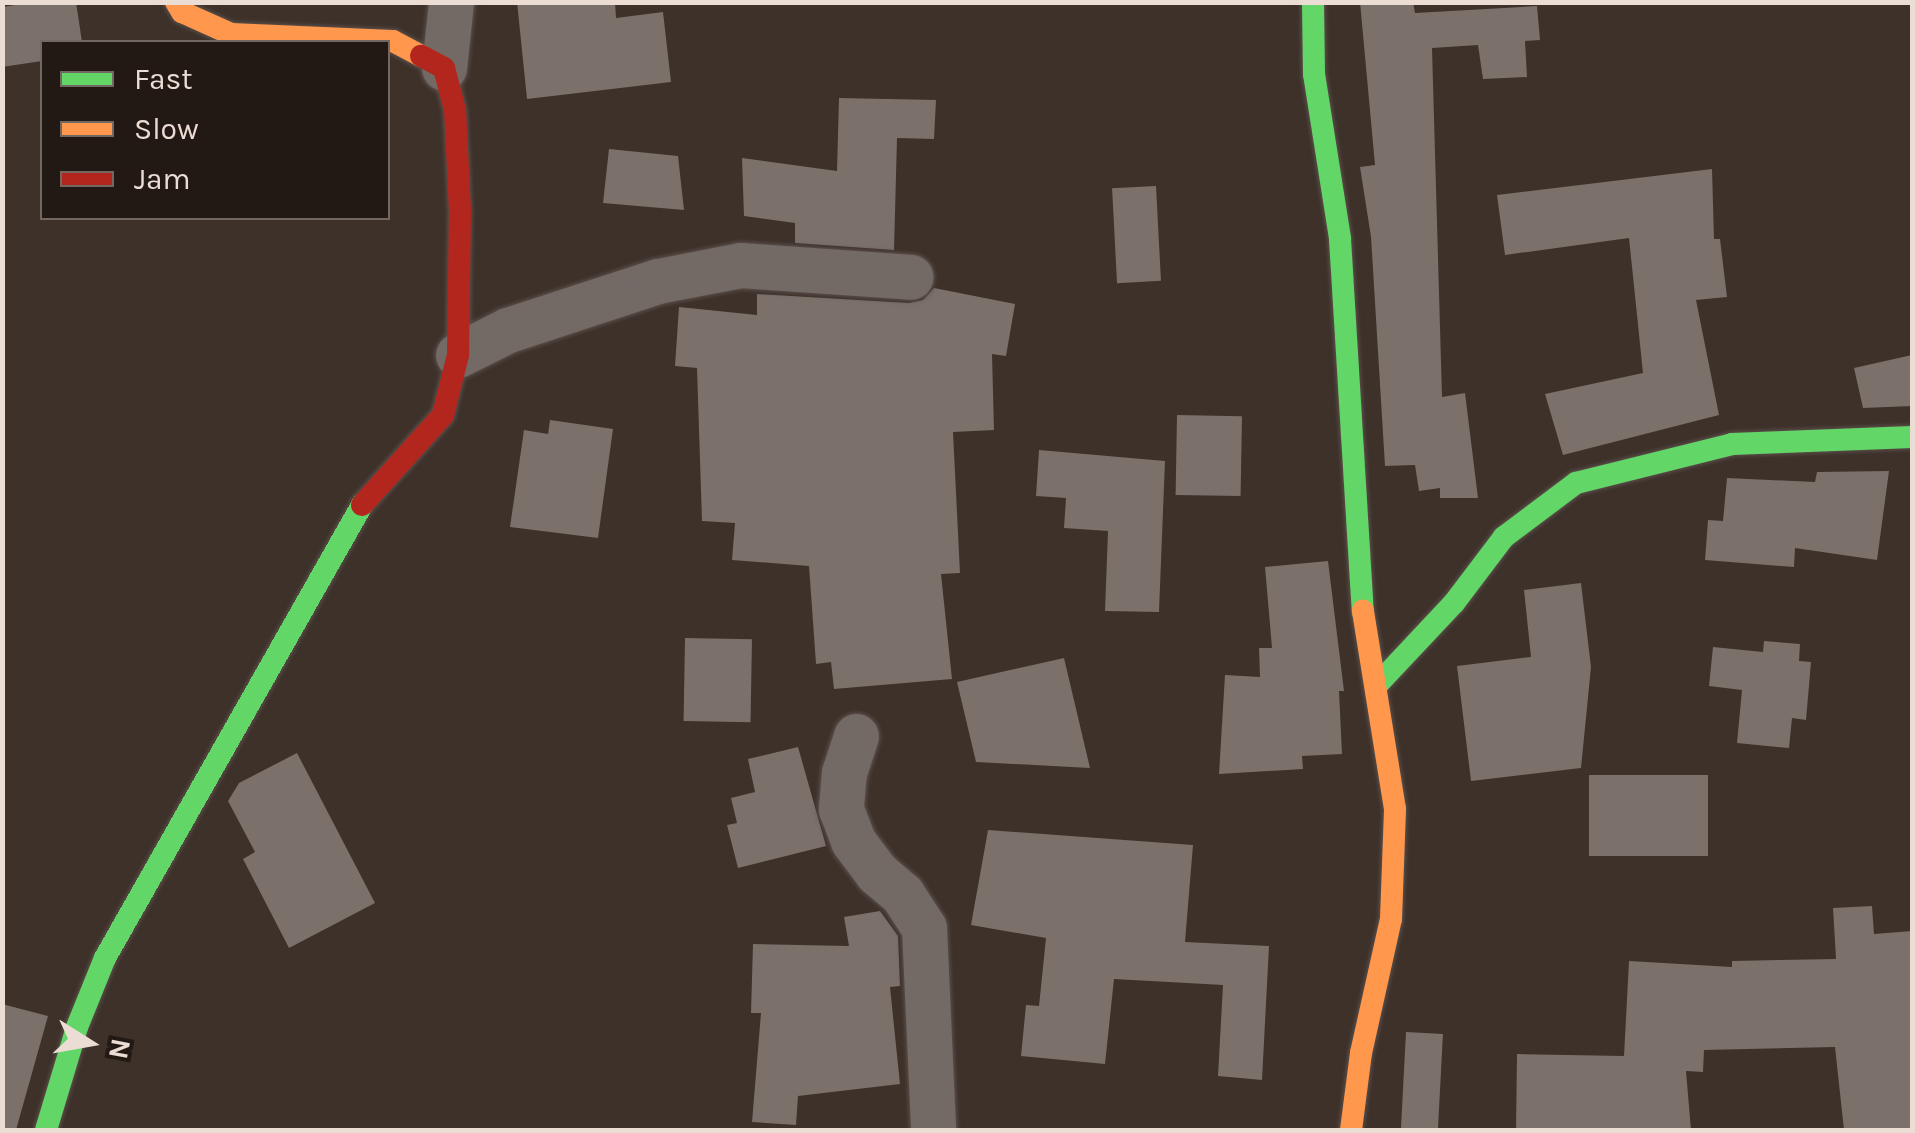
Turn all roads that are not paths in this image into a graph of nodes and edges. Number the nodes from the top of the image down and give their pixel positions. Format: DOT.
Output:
graph roads {
  1 [pos="176,2"];
  2 [pos="451,2"];
  3 [pos="1313,2"];
  4 [pos="370,40"];
  5 [pos="390,41"];
  6 [pos="444,68"];
  7 [pos="912,277"];
  8 [pos="458,356"];
  9 [pos="1912,437"];
  10 [pos="1376,686"];
  11 [pos="856,736"];
  12 [pos="46,1130"];
  13 [pos="933,1130"];
  14 [pos="1351,1130"];
  1 -- 4 [label="street"];
  2 -- 6 [label="street"];
  3 -- 10 [label="street"];
  5 -- 6 [label="street"];
  6 -- 8 [label="street"];
  7 -- 8 [label="street"];
  8 -- 12 [label="street"];
  9 -- 10 [label="street"];
  10 -- 14 [label="street"];
  11 -- 13 [label="street"];
}
